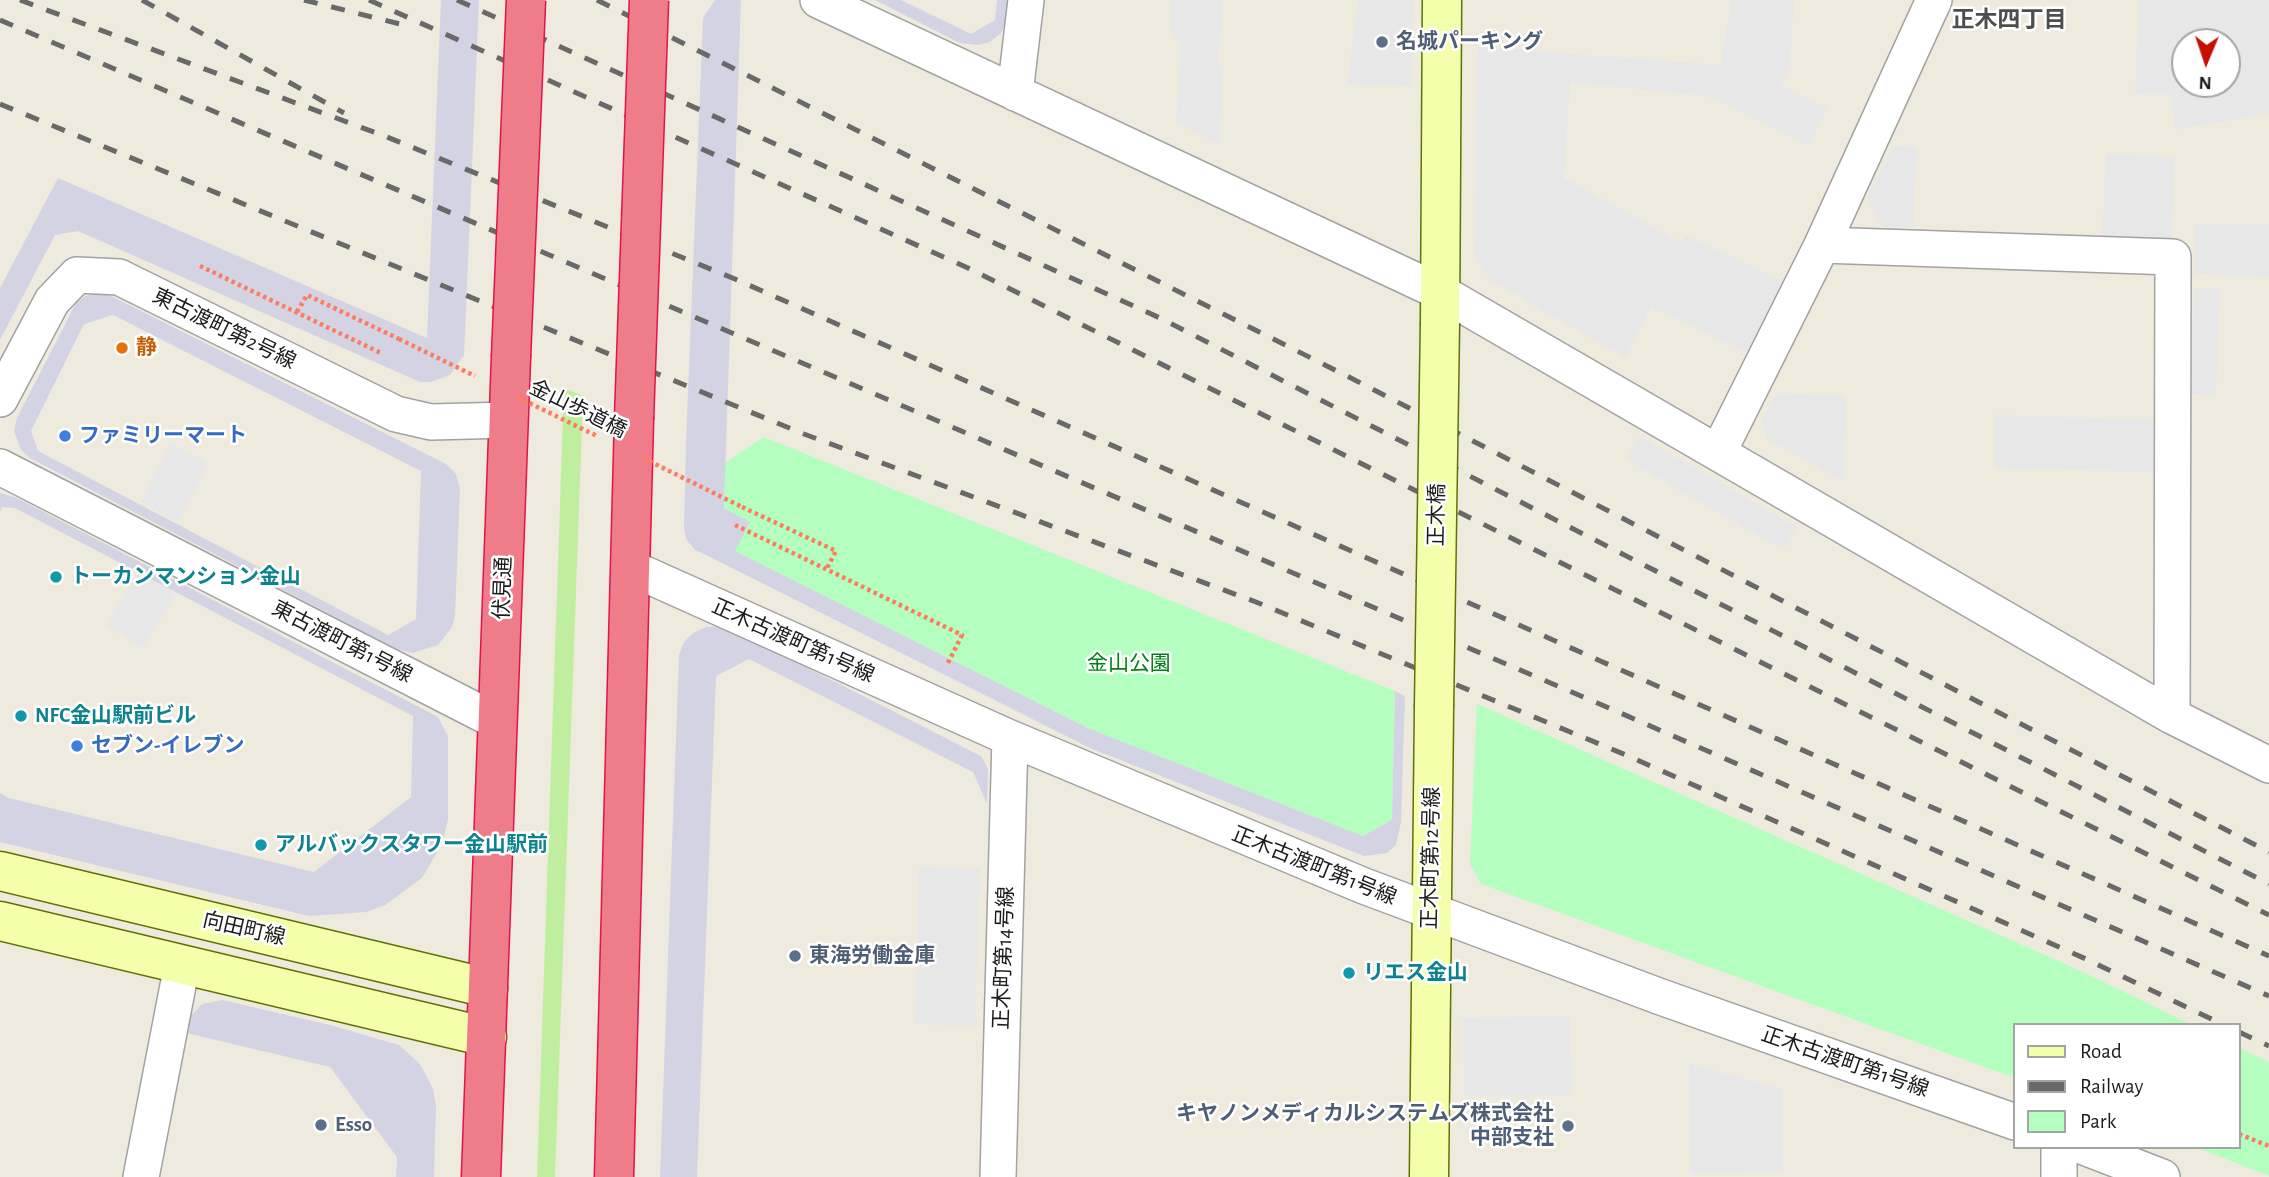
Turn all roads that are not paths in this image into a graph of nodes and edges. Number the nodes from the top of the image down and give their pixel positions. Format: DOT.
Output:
graph roads {
  1 [pos="526,0"];
  2 [pos="649,0"];
  3 [pos="818,0"];
  4 [pos="1026,0"];
  5 [pos="1442,0"];
  6 [pos="1934,0"];
  7 [pos="1015,93"];
  8 [pos="1822,245"];
  9 [pos="1441,308"];
  10 [pos="504,388"];
  11 [pos="0,399"];
  12 [pos="1718,453"];
  13 [pos="0,467"];
  14 [pos="629,567"];
  15 [pos="1434,708"];
  16 [pos="2172,716"];
  17 [pos="498,722"];
  18 [pos="1010,738"];
  19 [pos="2269,765"];
  20 [pos="0,871"];
  21 [pos="1430,912"];
  22 [pos="0,921"];
  23 [pos="182,965"];
  24 [pos="488,988"];
  25 [pos="486,1037"];
  26 [pos="2014,1122"];
  27 [pos="2059,1149"];
  28 [pos="2089,1149"];
  29 [pos="141,1177"];
  30 [pos="481,1177"];
  31 [pos="614,1177"];
  32 [pos="998,1177"];
  33 [pos="1429,1177"];
  34 [pos="2059,1177"];
  35 [pos="2162,1177"];
  1 -- 10 [label="highway, 伏見通, bridge"];
  2 -- 14 [label="highway, bridge"];
  3 -- 7 [label="street"];
  4 -- 7 [label="street"];
  5 -- 9 [label="street, 正木橋"];
  6 -- 8 [label="street"];
  7 -- 9 [label="street"];
  8 -- 12 [label="street"];
  8 -- 16 [label="street"];
  9 -- 12 [label="street"];
  9 -- 15 [label="street, 正木橋, bridge"];
  10 -- 11 [label="street, 東古渡町第2号線"];
  10 -- 17 [label="highway, 伏見通"];
  12 -- 16 [label="street"];
  13 -- 17 [label="street, 東古渡町第1号線"];
  14 -- 18 [label="street, 正木古渡町第1号線"];
  14 -- 31 [label="highway"];
  15 -- 21 [label="street, 正木町第12号線"];
  16 -- 19 [label="street"];
  17 -- 24 [label="highway, 伏見通"];
  18 -- 21 [label="street, 正木古渡町第1号線"];
  18 -- 32 [label="street, 正木町第14号線"];
  20 -- 24 [label="street, 向田町線"];
  21 -- 26 [label="street, 正木古渡町第1号線"];
  21 -- 33 [label="street, 正木町第12号線"];
  22 -- 23 [label="street"];
  23 -- 25 [label="street"];
  23 -- 29 [label="street"];
  24 -- 25 [label="highway, 伏見通"];
  25 -- 30 [label="highway, 伏見通"];
  27 -- 34 [label="street"];
  28 -- 35 [label="street"];
}
